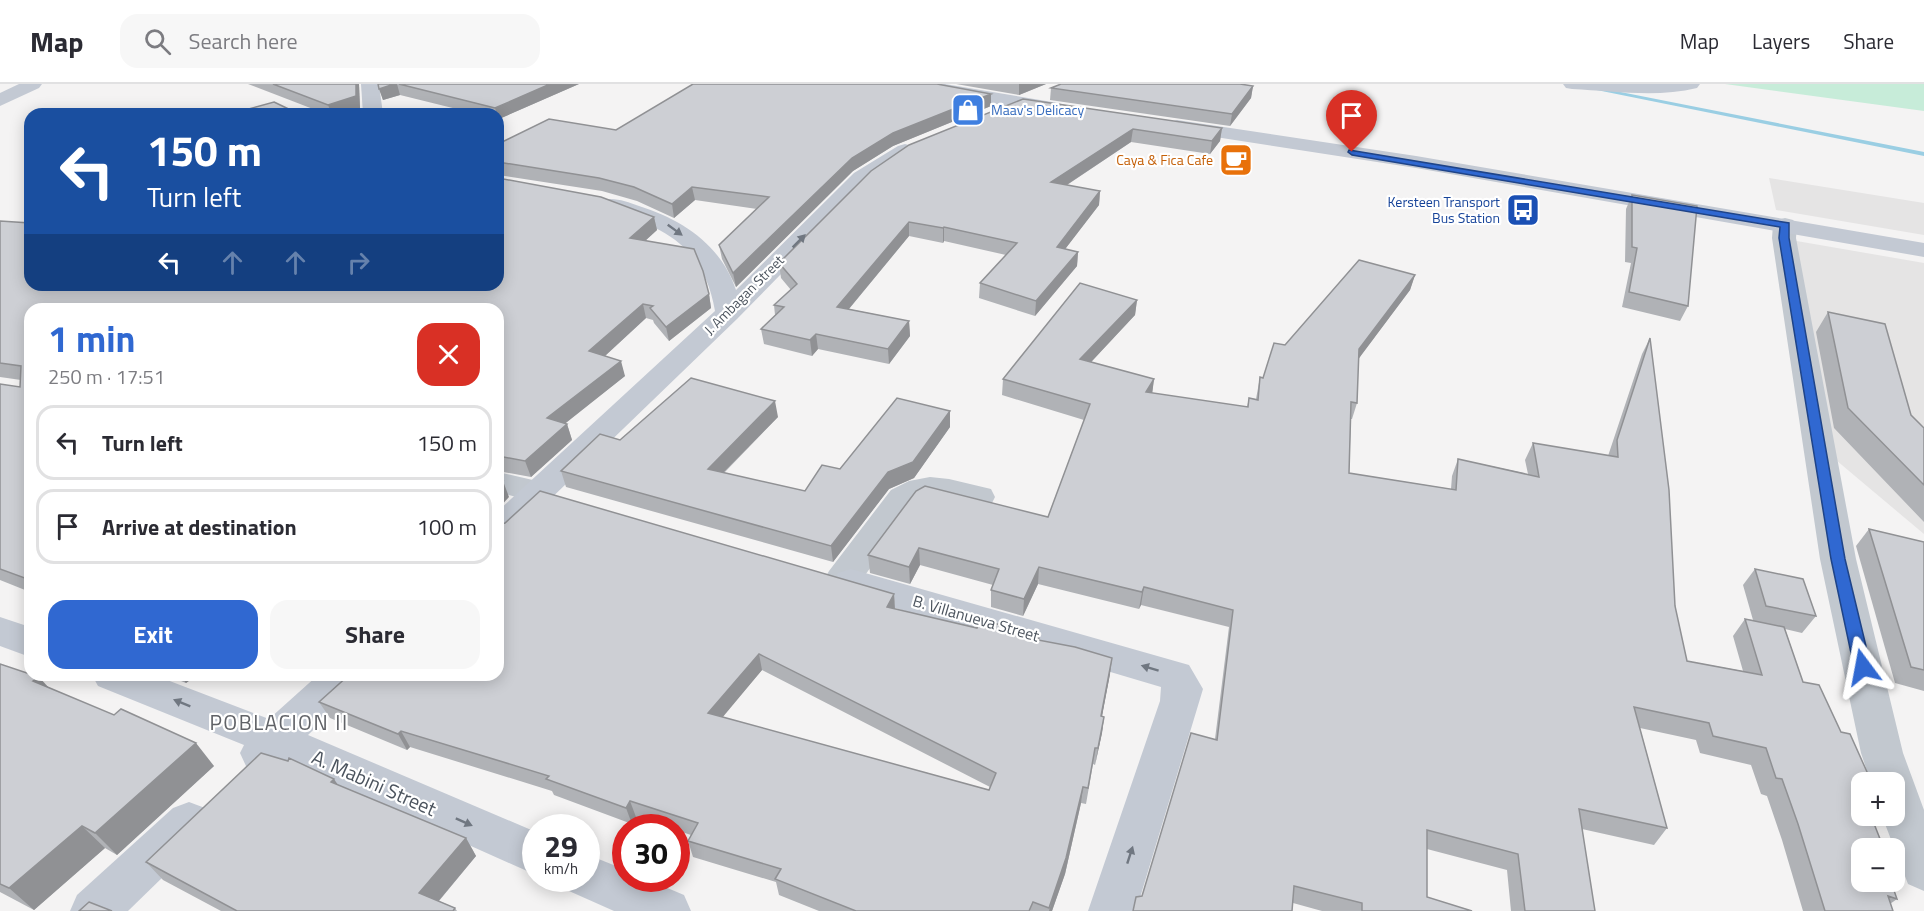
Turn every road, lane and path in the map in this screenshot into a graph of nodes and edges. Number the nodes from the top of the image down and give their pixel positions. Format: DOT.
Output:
graph roads {
  1 [pos="33,84"];
  2 [pos="370,84"];
  3 [pos="913,84"];
  4 [pos="1572,84"];
  5 [pos="1691,84"];
  6 [pos="1050,89"];
  7 [pos="0,100"];
  8 [pos="1018,103"];
  9 [pos="372,108"];
  10 [pos="1079,112"];
  11 [pos="986,116"];
  12 [pos="1161,124"];
  13 [pos="922,143"];
  14 [pos="586,199"];
  15 [pos="1785,225"];
  16 [pos="1924,250"];
  17 [pos="728,312"];
  18 [pos="504,484"];
  19 [pos="555,497"];
  20 [pos="979,497"];
  21 [pos="504,527"];
  22 [pos="825,575"];
  23 [pos="0,631"];
  24 [pos="24,640"];
  25 [pos="127,681"];
  26 [pos="338,681"];
  27 [pos="276,740"];
  28 [pos="1889,772"];
  29 [pos="1905,818"];
  30 [pos="522,848"];
  31 [pos="1924,869"];
  32 [pos="600,882"];
  33 [pos="94,911"];
  34 [pos="667,911"];
  35 [pos="1112,911"];
  1 -- 7 [label="main road"];
  2 -- 9 [label="main road"];
  3 -- 8 [label="main road"];
  4 -- 5 [label="main road"];
  6 -- 8 [label="main road"];
  8 -- 10 [label="main road"];
  8 -- 11 [label="main road"];
  12 -- 15 [label="main road"];
  17 -- 13 [label="main road, J. Ambagan Street, one-way"];
  14 -- 17 [label="main road, one-way"];
  15 -- 16 [label="main road"];
  15 -- 28 [label="street"];
  17 -- 19 [label="main road, J. Ambagan Street"];
  18 -- 19 [label="street"];
  19 -- 21 [label="main road, J. Ambagan Street"];
  20 -- 22 [label="street"];
  35 -- 22 [label="main road, B. Villanueva Street, one-way"];
  23 -- 24 [label="main road"];
  27 -- 25 [label="main road, A. Mabini Street, one-way"];
  26 -- 27 [label="main road"];
  27 -- 30 [label="main road, A. Mabini Street, one-way"];
  27 -- 33 [label="main road"];
  29 -- 31 [label="street"];
  32 -- 34 [label="main road"];
}
